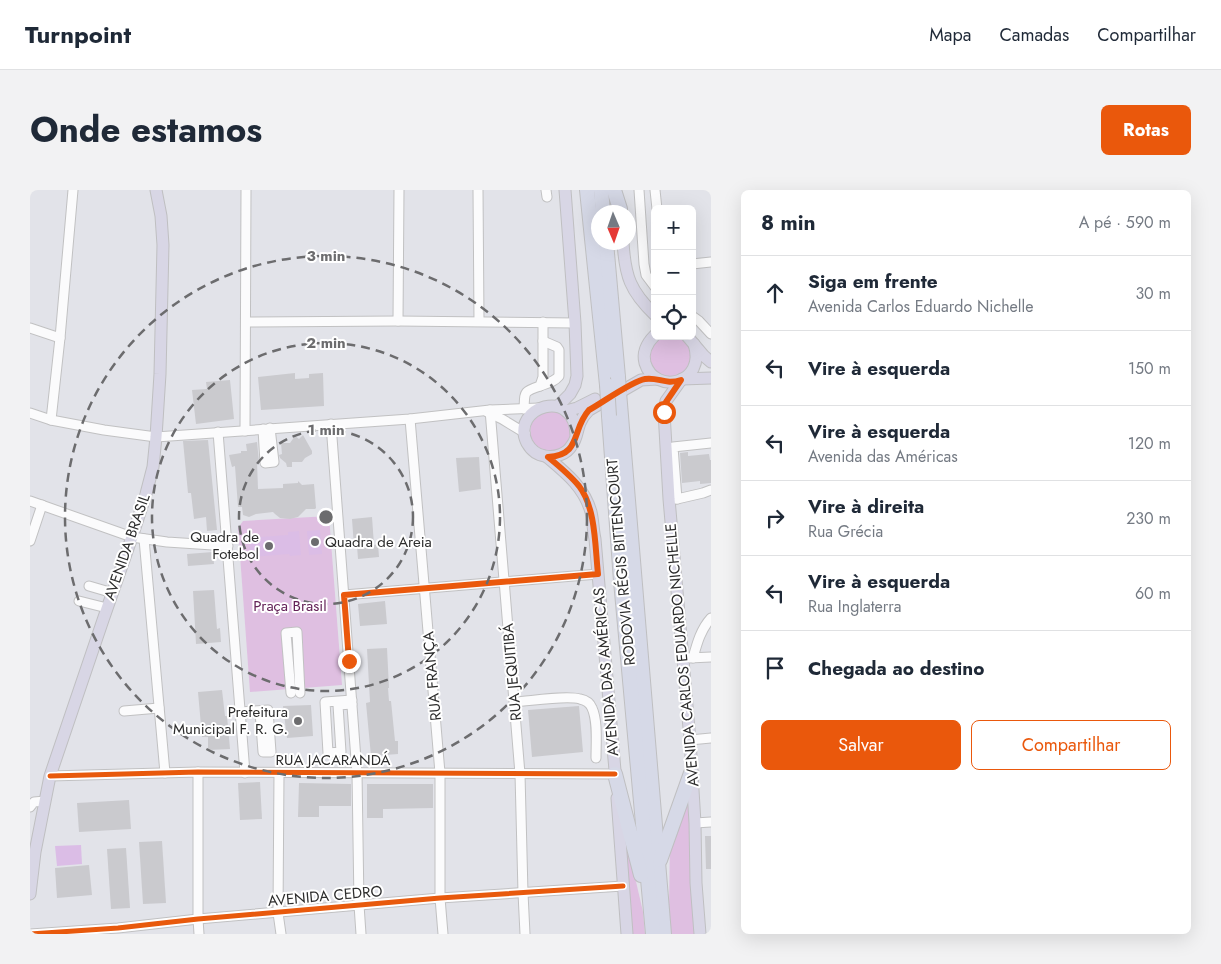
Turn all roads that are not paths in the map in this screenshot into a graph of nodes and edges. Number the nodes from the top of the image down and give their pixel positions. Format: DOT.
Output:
graph roads {
  1 [pos="73,190"];
  2 [pos="156,190"];
  3 [pos="246,190"];
  4 [pos="399,190"];
  5 [pos="478,190"];
  6 [pos="565,190"];
  7 [pos="587,190"];
  8 [pos="601,190"];
  9 [pos="639,190"];
  10 [pos="655,190"];
  11 [pos="602,205"];
  12 [pos="657,205"];
  13 [pos="606,250"];
  14 [pos="624,250"];
  15 [pos="711,262"];
  16 [pos="696,264"];
  17 [pos="651,282"];
  18 [pos="651,311"];
  19 [pos="696,318"];
  20 [pos="398,321"];
  21 [pos="480,321"];
  22 [pos="246,322"];
  23 [pos="542,322"];
  24 [pos="575,323"];
  25 [pos="30,328"];
  26 [pos="711,334"];
  27 [pos="60,338"];
  28 [pos="651,339"];
  29 [pos="690,340"];
  30 [pos="542,341"];
  31 [pos="644,360"];
  32 [pos="711,362"];
  33 [pos="657,379"];
  34 [pos="682,380"];
  35 [pos="709,380"];
  36 [pos="612,381"];
  37 [pos="540,386"];
  38 [pos="539,408"];
  39 [pos="524,409"];
  40 [pos="562,409"];
  41 [pos="488,411"];
  42 [pos="615,412"];
  43 [pos="30,413"];
  44 [pos="410,419"];
  45 [pos="51,420"];
  46 [pos="331,424"];
  47 [pos="245,430"];
  48 [pos="218,432"];
  49 [pos="524,433"];
  50 [pos="576,436"];
  51 [pos="156,437"];
  52 [pos="711,443"];
  53 [pos="669,447"];
  54 [pos="548,457"];
  55 [pos="711,490"];
  56 [pos="673,499"];
  57 [pos="30,501"];
  58 [pos="42,505"];
  59 [pos="138,538"];
  60 [pos="30,541"];
  61 [pos="228,546"];
  62 [pos="598,574"];
  63 [pos="505,582"];
  64 [pos="89,586"];
  65 [pos="425,589"];
  66 [pos="112,593"];
  67 [pos="344,595"];
  68 [pos="79,602"];
  69 [pos="107,608"];
  70 [pos="711,618"];
  71 [pos="711,657"];
  72 [pos="688,658"];
  73 [pos="291,693"];
  74 [pos="300,693"];
  75 [pos="352,702"];
  76 [pos="515,702"];
  77 [pos="160,708"];
  78 [pos="124,711"];
  79 [pos="240,712"];
  80 [pos="711,738"];
  81 [pos="690,740"];
  82 [pos="596,758"];
  83 [pos="198,772"];
  84 [pos="245,772"];
  85 [pos="165,773"];
  86 [pos="279,773"];
  87 [pos="357,773"];
  88 [pos="440,773"];
  89 [pos="691,773"];
  90 [pos="520,774"];
  91 [pos="615,774"];
  92 [pos="50,776"];
  93 [pos="45,801"];
  94 [pos="30,807"];
  95 [pos="711,822"];
  96 [pos="695,823"];
  97 [pos="32,851"];
  98 [pos="658,865"];
  99 [pos="623,886"];
  100 [pos="522,893"];
  101 [pos="30,894"];
  102 [pos="440,898"];
  103 [pos="359,905"];
  104 [pos="278,913"];
  105 [pos="651,914"];
  106 [pos="198,919"];
  107 [pos="118,931"];
  108 [pos="30,934"];
  109 [pos="199,934"];
  110 [pos="281,934"];
  111 [pos="361,934"];
  112 [pos="443,934"];
  113 [pos="525,934"];
  114 [pos="627,934"];
  115 [pos="653,934"];
  116 [pos="664,934"];
  117 [pos="700,934"];
  1 -- 27 [label="street"];
  2 -- 51 [label="main road, AVENIDA BRASIL"];
  3 -- 22 [label="street"];
  4 -- 20 [label="street"];
  5 -- 21 [label="street"];
  6 -- 24 [label="main road"];
  7 -- 36 [label="highway, RODOVIA RÉGIS BITTENCOURT"];
  8 -- 11 [label="highway"];
  9 -- 17 [label="street"];
  10 -- 12 [label="street"];
  13 -- 36 [label="highway, RODOVIA RÉGIS BITTENCOURT"];
  14 -- 18 [label="main road"];
  15 -- 16 [label="street"];
  19 -- 26 [label="street"];
  20 -- 21 [label="street"];
  20 -- 22 [label="street"];
  21 -- 23 [label="street"];
  22 -- 47 [label="street"];
  23 -- 24 [label="street"];
  23 -- 30 [label="street"];
  24 -- 40 [label="main road"];
  25 -- 27 [label="street"];
  27 -- 45 [label="street"];
  28 -- 31 [label="main road"];
  29 -- 32 [label="main road"];
  29 -- 34 [label="main road, AVENIDA CARLOS EDUARDO NICHELLE"];
  30 -- 37 [label="street"];
  30 -- 37 [label="street"];
  31 -- 33 [label="main road"];
  31 -- 40 [label="main road"];
  33 -- 34 [label="main road"];
  33 -- 50 [label="main road"];
  34 -- 35 [label="main road"];
  34 -- 53 [label="main road, AVENIDA CARLOS EDUARDO NICHELLE"];
  36 -- 42 [label="highway, RODOVIA RÉGIS BITTENCOURT, bridge"];
  37 -- 39 [label="street"];
  38 -- 39 [label="street"];
  38 -- 40 [label="main road"];
  38 -- 49 [label="main road"];
  39 -- 41 [label="street"];
  40 -- 50 [label="main road"];
  41 -- 44 [label="street"];
  41 -- 49 [label="street"];
  41 -- 63 [label="street, RUA JEQUITIBÁ"];
  42 -- 98 [label="highway, RODOVIA RÉGIS BITTENCOURT"];
  42 -- 105 [label="highway, RODOVIA RÉGIS BITTENCOURT"];
  43 -- 45 [label="street"];
  44 -- 46 [label="street"];
  44 -- 65 [label="street, RUA FRANÇA"];
  45 -- 51 [label="street"];
  46 -- 47 [label="street"];
  46 -- 67 [label="street"];
  47 -- 48 [label="street"];
  48 -- 51 [label="street"];
  48 -- 61 [label="street"];
  49 -- 54 [label="main road"];
  50 -- 54 [label="main road"];
  51 -- 59 [label="main road, AVENIDA BRASIL"];
  52 -- 53 [label="street"];
  53 -- 56 [label="main road, AVENIDA CARLOS EDUARDO NICHELLE"];
  54 -- 62 [label="main road, AVENIDA DAS AMÉRICAS"];
  55 -- 56 [label="street"];
  56 -- 72 [label="main road, AVENIDA CARLOS EDUARDO NICHELLE"];
  57 -- 58 [label="street"];
  58 -- 59 [label="street"];
  58 -- 60 [label="street"];
  59 -- 61 [label="street"];
  59 -- 66 [label="main road, AVENIDA BRASIL"];
  59 -- 77 [label="street"];
  61 -- 79 [label="street"];
  62 -- 63 [label="street"];
  62 -- 91 [label="main road, AVENIDA DAS AMÉRICAS"];
  63 -- 65 [label="street"];
  63 -- 76 [label="street, RUA JEQUITIBÁ"];
  64 -- 66 [label="street"];
  65 -- 67 [label="street"];
  65 -- 88 [label="street, RUA FRANÇA"];
  66 -- 69 [label="main road, AVENIDA BRASIL"];
  67 -- 75 [label="street"];
  68 -- 69 [label="street"];
  69 -- 92 [label="main road, AVENIDA BRASIL"];
  70 -- 72 [label="street"];
  71 -- 72 [label="street"];
  72 -- 81 [label="main road, AVENIDA CARLOS EDUARDO NICHELLE"];
  73 -- 74 [label="street"];
  75 -- 75 [label="street"];
  75 -- 87 [label="street"];
  76 -- 82 [label="street"];
  76 -- 90 [label="street, RUA JEQUITIBÁ"];
  77 -- 78 [label="street"];
  77 -- 85 [label="street"];
  79 -- 79 [label="street"];
  79 -- 84 [label="street"];
  80 -- 81 [label="street"];
  81 -- 89 [label="main road, AVENIDA CARLOS EDUARDO NICHELLE"];
  83 -- 84 [label="street, RUA JACARANDÁ"];
  83 -- 85 [label="street, RUA JACARANDÁ"];
  83 -- 106 [label="street"];
  84 -- 86 [label="street, RUA JACARANDÁ"];
  85 -- 92 [label="street, RUA JACARANDÁ"];
  86 -- 87 [label="street, RUA JACARANDÁ"];
  86 -- 104 [label="street"];
  87 -- 88 [label="street, RUA JACARANDÁ"];
  87 -- 103 [label="street"];
  88 -- 90 [label="street, RUA JACARANDÁ"];
  88 -- 102 [label="street, RUA FRANÇA"];
  89 -- 96 [label="main road, AVENIDA CARLOS EDUARDO NICHELLE"];
  89 -- 98 [label="highway"];
  90 -- 91 [label="street, RUA JACARANDÁ"];
  90 -- 100 [label="street, RUA JEQUITIBÁ"];
  91 -- 99 [label="main road, AVENIDA DAS AMÉRICAS"];
  91 -- 105 [label="highway"];
  92 -- 93 [label="main road, AVENIDA BRASIL"];
  93 -- 94 [label="street"];
  93 -- 97 [label="main road, AVENIDA BRASIL"];
  95 -- 96 [label="street"];
  96 -- 117 [label="main road, AVENIDA CARLOS EDUARDO NICHELLE"];
  97 -- 101 [label="main road, AVENIDA BRASIL"];
  98 -- 116 [label="highway, RODOVIA RÉGIS BITTENCOURT"];
  99 -- 100 [label="street, AVENIDA CEDRO"];
  99 -- 114 [label="main road, AVENIDA DAS AMÉRICAS"];
  100 -- 102 [label="street, AVENIDA CEDRO"];
  100 -- 113 [label="street, RUA JEQUITIBÁ"];
  102 -- 103 [label="street, AVENIDA CEDRO"];
  102 -- 112 [label="street, RUA FRANÇA"];
  103 -- 104 [label="street, AVENIDA CEDRO"];
  103 -- 111 [label="street"];
  104 -- 106 [label="street, AVENIDA CEDRO"];
  104 -- 110 [label="street"];
  105 -- 115 [label="highway, RODOVIA RÉGIS BITTENCOURT"];
  106 -- 107 [label="street, AVENIDA CEDRO"];
  106 -- 109 [label="street"];
  107 -- 108 [label="street, AVENIDA CEDRO"];
}
